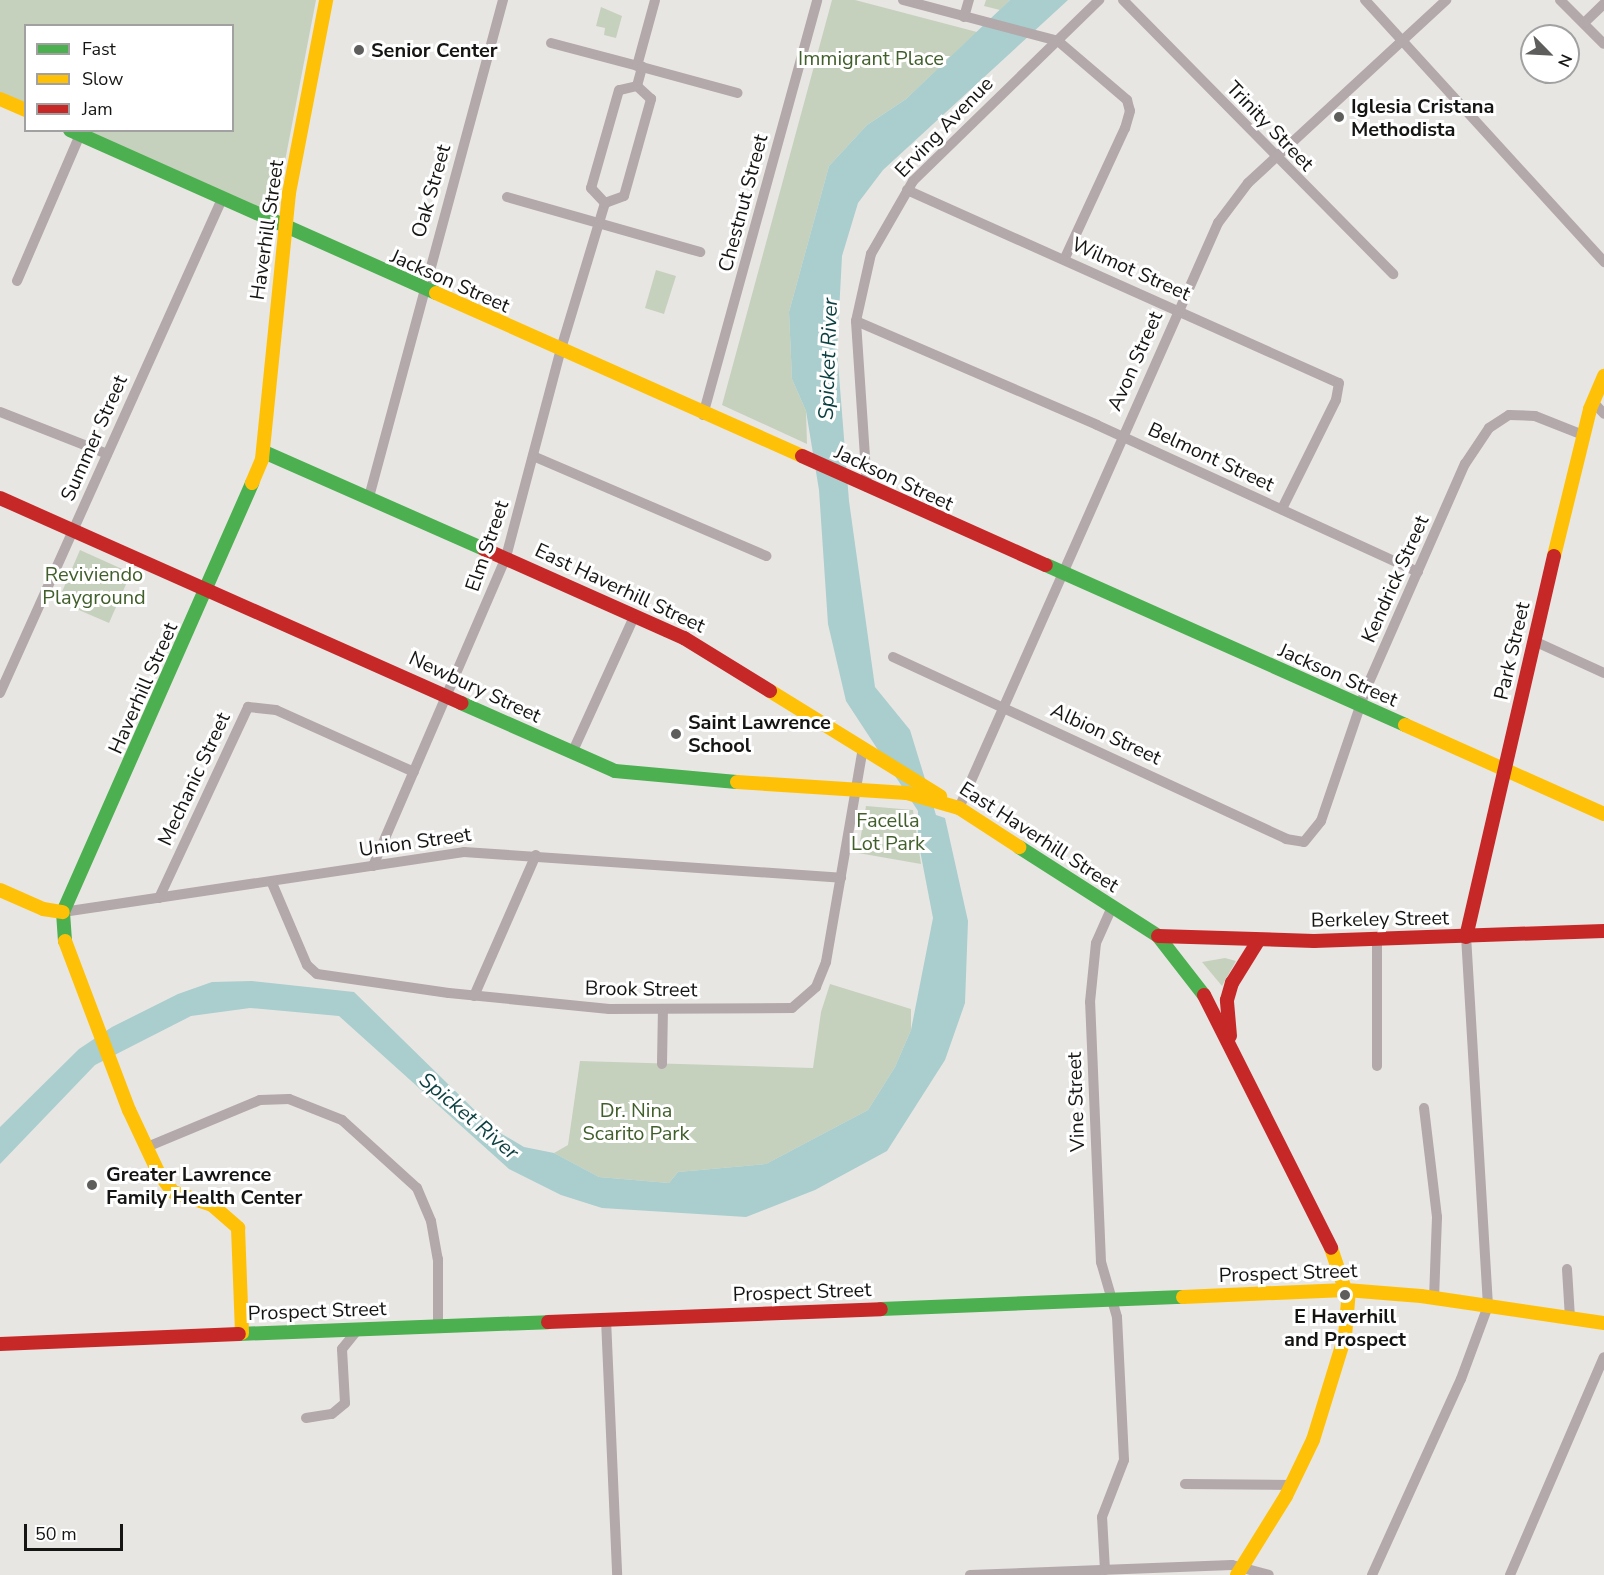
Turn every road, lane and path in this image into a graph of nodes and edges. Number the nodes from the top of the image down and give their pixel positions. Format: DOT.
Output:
graph roads {
  1 [pos="326,0"];
  2 [pos="503,0"];
  3 [pos="655,0"];
  4 [pos="818,0"];
  5 [pos="903,0"];
  6 [pos="969,0"];
  7 [pos="1099,0"];
  8 [pos="1123,0"];
  9 [pos="1365,0"];
  10 [pos="1446,0"];
  11 [pos="1560,0"];
  12 [pos="1604,4"];
  13 [pos="964,17"];
  14 [pos="1584,23"];
  15 [pos="1401,39"];
  16 [pos="1058,40"];
  17 [pos="551,43"];
  18 [pos="1604,44"];
  19 [pos="639,67"];
  20 [pos="638,86"];
  21 [pos="738,93"];
  22 [pos="0,99"];
  23 [pos="24,109"];
  24 [pos="75,133"];
  25 [pos="1275,158"];
  26 [pos="907,190"];
  27 [pos="507,197"];
  28 [pos="222,198"];
  29 [pos="605,202"];
  30 [pos="598,224"];
  31 [pos="285,228"];
  32 [pos="700,252"];
  33 [pos="1064,260"];
  34 [pos="1604,262"];
  35 [pos="1393,274"];
  36 [pos="17,281"];
  37 [pos="423,291"];
  38 [pos="1178,310"];
  39 [pos="856,321"];
  40 [pos="560,351"];
  41 [pos="1604,376"];
  42 [pos="1593,402"];
  43 [pos="0,411"];
  44 [pos="1604,414"];
  45 [pos="703,415"];
  46 [pos="1583,435"];
  47 [pos="1122,436"];
  48 [pos="264,452"];
  49 [pos="107,454"];
  50 [pos="533,456"];
  51 [pos="862,484"];
  52 [pos="369,497"];
  53 [pos="0,498"];
  54 [pos="1282,509"];
  55 [pos="73,530"];
  56 [pos="766,556"];
  57 [pos="506,557"];
  58 [pos="1418,572"];
  59 [pos="1062,574"];
  60 [pos="208,589"];
  61 [pos="636,615"];
  62 [pos="1534,641"];
  63 [pos="893,657"];
  64 [pos="1604,673"];
  65 [pos="0,693"];
  66 [pos="447,696"];
  67 [pos="1360,706"];
  68 [pos="1004,707"];
  69 [pos="868,751"];
  70 [pos="572,753"];
  71 [pos="1504,771"];
  72 [pos="414,772"];
  73 [pos="861,791"];
  74 [pos="953,805"];
  75 [pos="1604,814"];
  76 [pos="1304,842"];
  77 [pos="536,855"];
  78 [pos="373,867"];
  79 [pos="841,878"];
  80 [pos="272,882"];
  81 [pos="0,890"];
  82 [pos="159,898"];
  83 [pos="1112,907"];
  84 [pos="63,912"];
  85 [pos="1604,931"];
  86 [pos="1158,936"];
  87 [pos="1466,937"];
  88 [pos="1377,939"];
  89 [pos="1258,941"];
  90 [pos="474,996"];
  91 [pos="663,1009"];
  92 [pos="1230,1045"];
  93 [pos="662,1064"];
  94 [pos="1377,1066"];
  95 [pos="1424,1108"];
  96 [pos="147,1147"];
  97 [pos="1568,1269"];
  98 [pos="1346,1290"];
  99 [pos="1109,1298"];
  100 [pos="1434,1298"];
  101 [pos="1488,1306"];
  102 [pos="1570,1318"];
  103 [pos="606,1319"];
  104 [pos="1604,1323"];
  105 [pos="438,1325"];
  106 [pos="358,1329"];
  107 [pos="242,1333"];
  108 [pos="0,1344"];
  109 [pos="1604,1357"];
  110 [pos="306,1418"];
  111 [pos="1185,1484"];
  112 [pos="1292,1485"];
  113 [pos="1105,1570"];
  114 [pos="1240,1571"];
  115 [pos="617,1575"];
  116 [pos="970,1575"];
  117 [pos="1269,1575"];
  118 [pos="1372,1575"];
  119 [pos="1510,1575"];
  1 -- 31 [label="main road, Haverhill Street"];
  2 -- 37 [label="street, Oak Street"];
  3 -- 19 [label="street"];
  4 -- 45 [label="street, Chestnut Street"];
  5 -- 13 [label="street"];
  6 -- 13 [label="street"];
  7 -- 16 [label="street, Erving Avenue"];
  8 -- 25 [label="street, Trinity Street"];
  9 -- 15 [label="street"];
  10 -- 15 [label="street, Avon Street"];
  11 -- 14 [label="street"];
  12 -- 14 [label="street"];
  13 -- 16 [label="street"];
  14 -- 18 [label="street"];
  15 -- 25 [label="street, Avon Street"];
  15 -- 34 [label="street"];
  16 -- 26 [label="street, Erving Avenue"];
  16 -- 33 [label="street"];
  17 -- 19 [label="street"];
  19 -- 20 [label="street"];
  19 -- 21 [label="street"];
  20 -- 29 [label="street"];
  20 -- 29 [label="street"];
  22 -- 23 [label="main road"];
  24 -- 28 [label="main road, Jackson Street"];
  24 -- 36 [label="street"];
  25 -- 35 [label="street, Trinity Street"];
  25 -- 38 [label="street, Avon Street"];
  26 -- 33 [label="street, Wilmot Street"];
  26 -- 39 [label="street, Erving Avenue"];
  27 -- 30 [label="street"];
  28 -- 31 [label="main road, Jackson Street"];
  28 -- 49 [label="street, Summer Street"];
  29 -- 30 [label="street, Elm Street"];
  30 -- 32 [label="street"];
  30 -- 40 [label="street, Elm Street"];
  31 -- 37 [label="main road, Jackson Street"];
  31 -- 48 [label="main road, Haverhill Street"];
  33 -- 38 [label="street, Wilmot Street"];
  37 -- 40 [label="main road, Jackson Street"];
  37 -- 52 [label="street, Oak Street"];
  38 -- 47 [label="street, Avon Street"];
  38 -- 54 [label="street, Wilmot Street"];
  39 -- 47 [label="street, Belmont Street"];
  39 -- 51 [label="street, Erving Avenue"];
  40 -- 45 [label="main road, Jackson Street"];
  40 -- 50 [label="street, Elm Street"];
  41 -- 42 [label="main road, Park Street"];
  42 -- 44 [label="street"];
  42 -- 46 [label="main road, Park Street"];
  43 -- 49 [label="street"];
  45 -- 51 [label="main road, Jackson Street"];
  46 -- 58 [label="street, Kendrick Street"];
  46 -- 62 [label="main road, Park Street"];
  47 -- 54 [label="street, Belmont Street"];
  47 -- 59 [label="street, Avon Street"];
  48 -- 52 [label="main road, East Haverhill Street"];
  48 -- 60 [label="main road, Haverhill Street"];
  49 -- 55 [label="street, Summer Street"];
  50 -- 56 [label="street"];
  50 -- 57 [label="street, Elm Street"];
  51 -- 59 [label="main road, Jackson Street"];
  52 -- 57 [label="main road, East Haverhill Street"];
  53 -- 55 [label="main road, Newbury Street"];
  54 -- 58 [label="street, Belmont Street"];
  55 -- 60 [label="main road, Newbury Street"];
  55 -- 65 [label="street, Summer Street"];
  57 -- 61 [label="main road, East Haverhill Street"];
  57 -- 66 [label="street, Elm Street"];
  58 -- 67 [label="street, Kendrick Street"];
  59 -- 67 [label="main road, Jackson Street"];
  59 -- 68 [label="street, Avon Street"];
  60 -- 66 [label="main road, Newbury Street"];
  60 -- 84 [label="main road, Haverhill Street"];
  61 -- 69 [label="main road, East Haverhill Street"];
  61 -- 70 [label="street"];
  62 -- 64 [label="street"];
  62 -- 71 [label="main road, Park Street"];
  63 -- 68 [label="street, Albion Street"];
  66 -- 70 [label="main road, Newbury Street"];
  66 -- 72 [label="street, Elm Street"];
  67 -- 71 [label="main road, Jackson Street"];
  67 -- 76 [label="street, Kendrick Street"];
  68 -- 74 [label="street, Avon Street"];
  68 -- 76 [label="street, Albion Street"];
  69 -- 73 [label="street, Brook Street"];
  69 -- 74 [label="main road, East Haverhill Street"];
  70 -- 73 [label="main road, Newbury Street"];
  71 -- 75 [label="main road, Jackson Street"];
  71 -- 87 [label="main road, Park Street"];
  72 -- 78 [label="street, Elm Street"];
  72 -- 82 [label="street, Mechanic Street"];
  73 -- 74 [label="main road, Newbury Street"];
  73 -- 79 [label="street, Brook Street"];
  74 -- 83 [label="main road, East Haverhill Street"];
  77 -- 78 [label="street, Union Street"];
  77 -- 79 [label="street, Union Street"];
  77 -- 90 [label="street"];
  78 -- 80 [label="street, Union Street"];
  79 -- 91 [label="street, Brook Street"];
  80 -- 82 [label="street, Union Street"];
  80 -- 90 [label="street, Brook Street"];
  81 -- 84 [label="main road, Union Street"];
  82 -- 84 [label="street, Union Street"];
  83 -- 86 [label="main road, East Haverhill Street"];
  83 -- 99 [label="street, Vine Street"];
  84 -- 96 [label="main road, Haverhill Street"];
  85 -- 87 [label="main road, Berkeley Street"];
  86 -- 89 [label="main road, Berkeley Street"];
  86 -- 92 [label="main road, East Haverhill Street"];
  87 -- 88 [label="main road, Berkeley Street"];
  87 -- 101 [label="street"];
  88 -- 89 [label="main road, Berkeley Street"];
  88 -- 94 [label="street"];
  89 -- 92 [label="main road"];
  90 -- 91 [label="street, Brook Street"];
  91 -- 93 [label="street"];
  92 -- 98 [label="main road, East Haverhill Street"];
  95 -- 100 [label="street"];
  96 -- 105 [label="street"];
  96 -- 107 [label="main road, Haverhill Street"];
  97 -- 102 [label="street"];
  98 -- 99 [label="main road, Prospect Street"];
  98 -- 100 [label="main road, Prospect Street"];
  98 -- 112 [label="main road, East Haverhill Street"];
  99 -- 103 [label="main road, Prospect Street"];
  99 -- 113 [label="street, Vine Street"];
  100 -- 101 [label="main road, Prospect Street"];
  101 -- 102 [label="main road, Prospect Street"];
  101 -- 118 [label="street"];
  102 -- 104 [label="main road, Prospect Street"];
  103 -- 105 [label="main road, Prospect Street"];
  103 -- 115 [label="street"];
  105 -- 106 [label="main road, Prospect Street"];
  106 -- 107 [label="main road, Prospect Street"];
  106 -- 110 [label="street"];
  107 -- 108 [label="main road, Prospect Street"];
  109 -- 119 [label="street"];
  111 -- 112 [label="street"];
  112 -- 114 [label="main road, East Haverhill Street"];
  113 -- 114 [label="street"];
  113 -- 116 [label="street"];
  114 -- 117 [label="street"];
}
